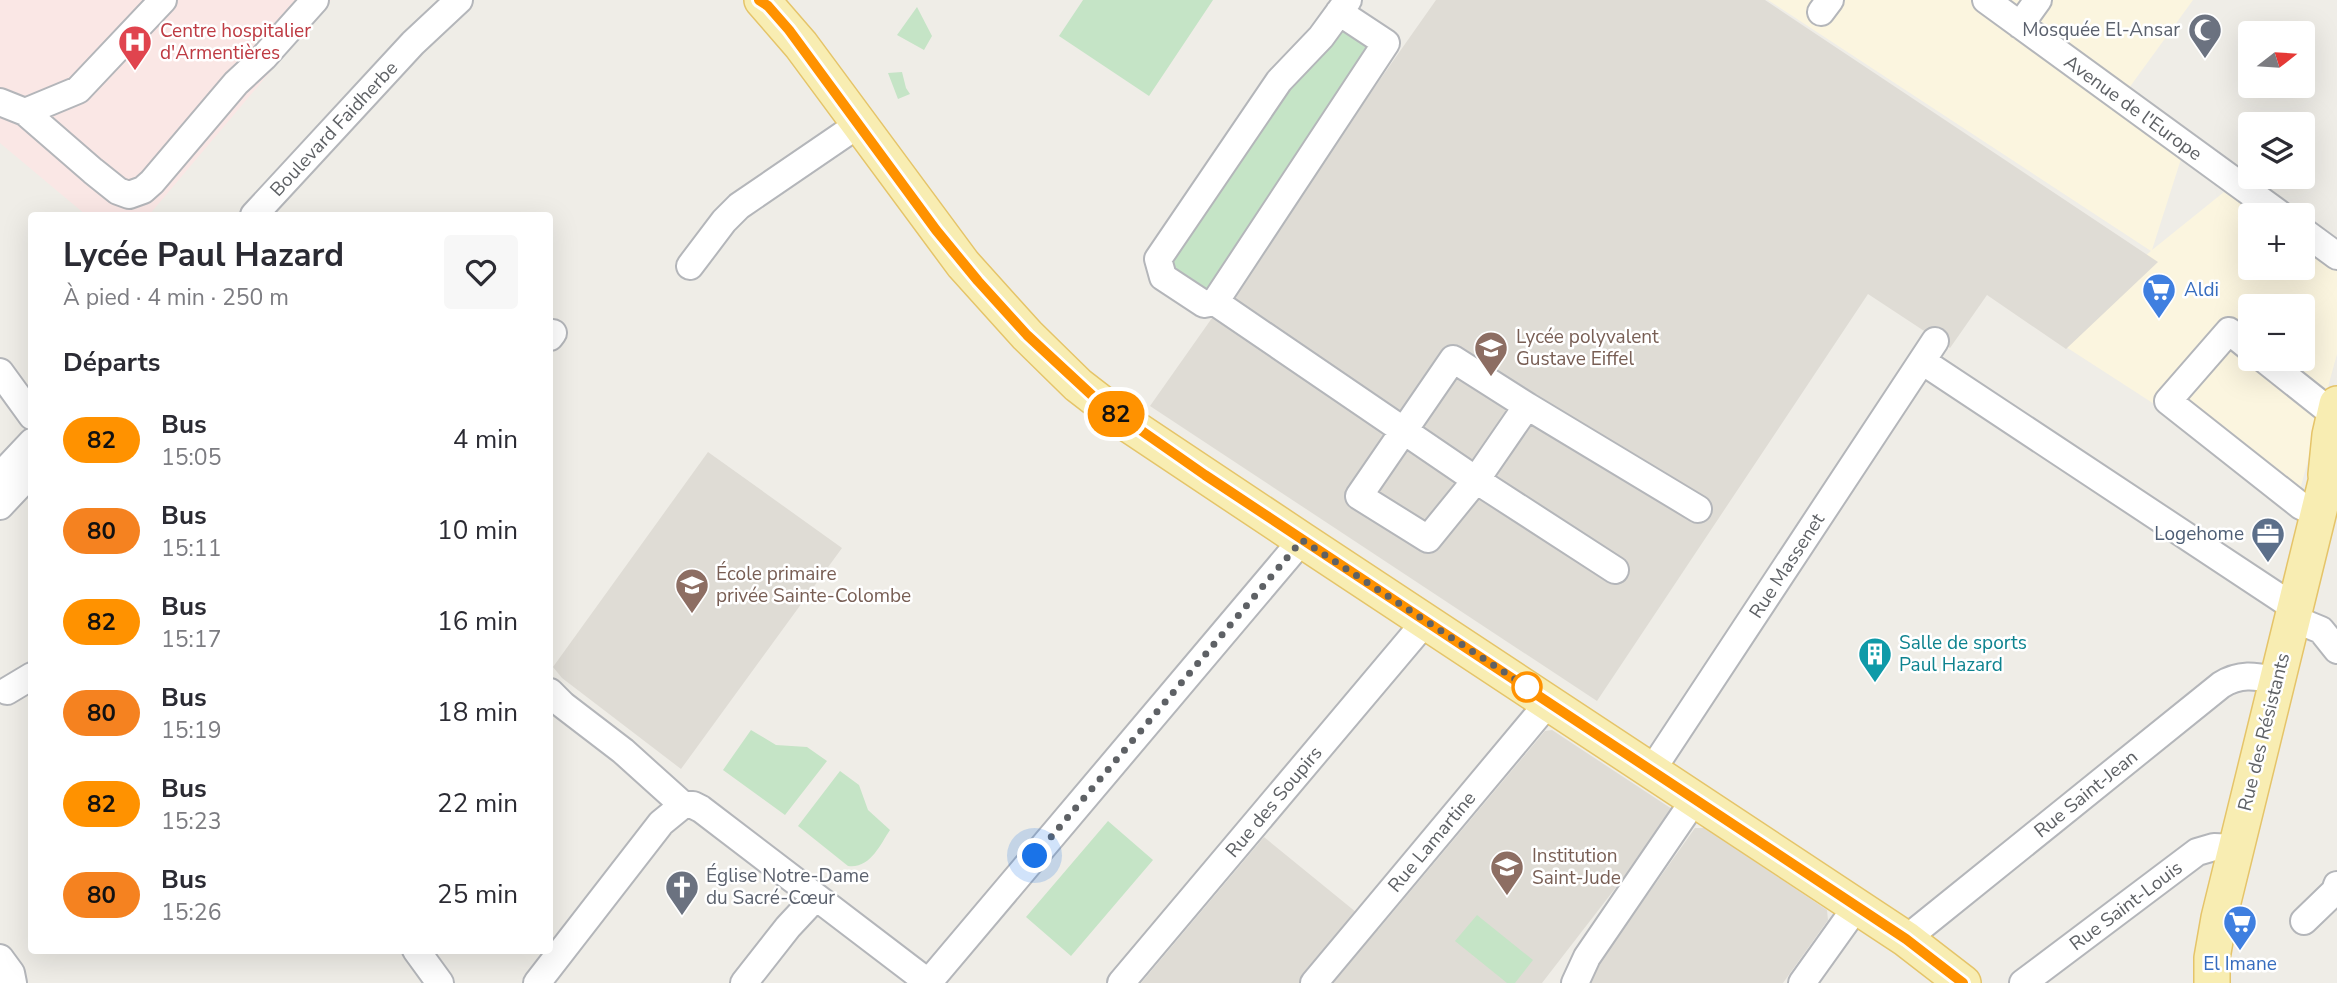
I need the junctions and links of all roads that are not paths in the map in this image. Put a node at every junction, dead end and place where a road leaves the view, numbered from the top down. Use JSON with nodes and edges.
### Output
{"nodes":[{"id":1,"x":163,"y":0,"type":"edge"},
{"id":2,"x":314,"y":0,"type":"edge"},
{"id":3,"x":446,"y":0,"type":"edge"},
{"id":4,"x":459,"y":0,"type":"edge"},
{"id":5,"x":1986,"y":0,"type":"edge"},
{"id":6,"x":2038,"y":0,"type":"edge"},
{"id":7,"x":763,"y":2,"type":"edge"},
{"id":8,"x":1343,"y":6,"type":"edge"},
{"id":9,"x":2020,"y":25,"type":"junction"},
{"id":10,"x":413,"y":43,"type":"junction"},
{"id":11,"x":0,"y":102,"type":"edge"},
{"id":12,"x":25,"y":111,"type":"junction"},
{"id":13,"x":859,"y":124,"type":"junction"},
{"id":14,"x":2265,"y":203,"type":"edge"},
{"id":15,"x":257,"y":212,"type":"edge"},
{"id":16,"x":2315,"y":240,"type":"edge"},
{"id":17,"x":2337,"y":256,"type":"edge"},
{"id":18,"x":690,"y":266,"type":"dead end"},
{"id":19,"x":1215,"y":302,"type":"junction"},
{"id":20,"x":2238,"y":338,"type":"edge"},
{"id":21,"x":2280,"y":371,"type":"edge"},
{"id":22,"x":0,"y":372,"type":"edge"},
{"id":23,"x":1527,"y":406,"type":"junction"},
{"id":24,"x":28,"y":410,"type":"edge"},
{"id":25,"x":2336,"y":412,"type":"edge"},
{"id":26,"x":1404,"y":431,"type":"junction"},
{"id":27,"x":28,"y":446,"type":"edge"},
{"id":28,"x":0,"y":476,"type":"edge"},
{"id":29,"x":28,"y":476,"type":"edge"},
{"id":30,"x":1476,"y":480,"type":"junction"},
{"id":31,"x":2327,"y":483,"type":"edge"},
{"id":32,"x":0,"y":506,"type":"edge"},
{"id":33,"x":1698,"y":509,"type":"dead end"},
{"id":34,"x":1302,"y":540,"type":"junction"},
{"id":35,"x":1615,"y":570,"type":"dead end"},
{"id":36,"x":2293,"y":613,"type":"junction"},
{"id":37,"x":1426,"y":621,"type":"junction"},
{"id":38,"x":2337,"y":650,"type":"edge"},
{"id":39,"x":28,"y":678,"type":"edge"},
{"id":40,"x":2277,"y":680,"type":"junction"},
{"id":41,"x":7,"y":691,"type":"dead end"},
{"id":42,"x":553,"y":695,"type":"edge"},
{"id":43,"x":1549,"y":702,"type":"junction"},
{"id":44,"x":1652,"y":770,"type":"junction"},
{"id":45,"x":1695,"y":799,"type":"junction"},
{"id":46,"x":683,"y":806,"type":"junction"},
{"id":47,"x":2236,"y":848,"type":"junction"},
{"id":48,"x":2337,"y":885,"type":"edge"},
{"id":49,"x":816,"y":897,"type":"junction"},
{"id":50,"x":1857,"y":906,"type":"junction"},
{"id":51,"x":2304,"y":921,"type":"dead end"},
{"id":52,"x":1906,"y":939,"type":"junction"},
{"id":53,"x":419,"y":954,"type":"edge"},
{"id":54,"x":0,"y":958,"type":"edge"},
{"id":55,"x":13,"y":983,"type":"edge"},
{"id":56,"x":440,"y":983,"type":"edge"},
{"id":57,"x":537,"y":983,"type":"edge"},
{"id":58,"x":744,"y":983,"type":"edge"},
{"id":59,"x":929,"y":983,"type":"edge"},
{"id":60,"x":1121,"y":983,"type":"edge"},
{"id":61,"x":1314,"y":983,"type":"edge"},
{"id":62,"x":1575,"y":983,"type":"edge"},
{"id":63,"x":1802,"y":983,"type":"edge"},
{"id":64,"x":1963,"y":983,"type":"edge"},
{"id":65,"x":2023,"y":983,"type":"edge"},
{"id":66,"x":2212,"y":983,"type":"edge"}],
"edges":[{"from":1,"to":12,"type":"street"},
{"from":2,"to":12,"type":"street"},
{"from":3,"to":10,"type":"street","name":"Boulevard Faidherbe"},
{"from":4,"to":10,"type":"street","name":"Boulevard Faidherbe"},
{"from":5,"to":9,"type":"street","name":"Avenue de l'Europe"},
{"from":6,"to":9,"type":"street"},
{"from":7,"to":13,"type":"main road"},
{"from":8,"to":19,"type":"street"},
{"from":8,"to":19,"type":"street"},
{"from":9,"to":14,"type":"street","name":"Avenue de l'Europe"},
{"from":10,"to":15,"type":"street","name":"Boulevard Faidherbe"},
{"from":11,"to":12,"type":"street"},
{"from":13,"to":18,"type":"street"},
{"from":13,"to":34,"type":"main road"},
{"from":16,"to":17,"type":"street"},
{"from":19,"to":26,"type":"street"},
{"from":20,"to":31,"type":"street"},
{"from":21,"to":25,"type":"street"},
{"from":22,"to":24,"type":"street"},
{"from":23,"to":26,"type":"street"},
{"from":23,"to":30,"type":"street"},
{"from":23,"to":33,"type":"street"},
{"from":25,"to":31,"type":"main road","name":"Rue des Résistants"},
{"from":26,"to":30,"type":"street"},
{"from":26,"to":30,"type":"street"},
{"from":27,"to":28,"type":"street"},
{"from":29,"to":32,"type":"street"},
{"from":30,"to":35,"type":"street"},
{"from":31,"to":36,"type":"main road","name":"Rue des Résistants"},
{"from":34,"to":37,"type":"main road"},
{"from":34,"to":59,"type":"street"},
{"from":36,"to":38,"type":"street","name":"Rue Massenet"},
{"from":36,"to":40,"type":"main road","name":"Rue des Résistants"},
{"from":36,"to":44,"type":"street","name":"Rue Massenet"},
{"from":37,"to":43,"type":"main road"},
{"from":37,"to":60,"type":"street","name":"Rue des Soupirs"},
{"from":39,"to":41,"type":"street"},
{"from":40,"to":47,"type":"main road","name":"Rue des Résistants"},
{"from":40,"to":52,"type":"street","name":"Rue Saint-Jean"},
{"from":42,"to":46,"type":"street"},
{"from":43,"to":44,"type":"main road"},
{"from":43,"to":61,"type":"street","name":"Rue Lamartine"},
{"from":44,"to":45,"type":"main road"},
{"from":45,"to":50,"type":"main road"},
{"from":45,"to":62,"type":"street"},
{"from":46,"to":49,"type":"street"},
{"from":46,"to":57,"type":"street"},
{"from":47,"to":65,"type":"street","name":"Rue Saint-Louis"},
{"from":47,"to":66,"type":"main road","name":"Rue des Résistants"},
{"from":48,"to":51,"type":"street"},
{"from":49,"to":58,"type":"street"},
{"from":49,"to":59,"type":"street"},
{"from":50,"to":52,"type":"main road"},
{"from":50,"to":63,"type":"street"},
{"from":52,"to":64,"type":"main road"},
{"from":53,"to":56,"type":"street"},
{"from":54,"to":55,"type":"street"}]}
